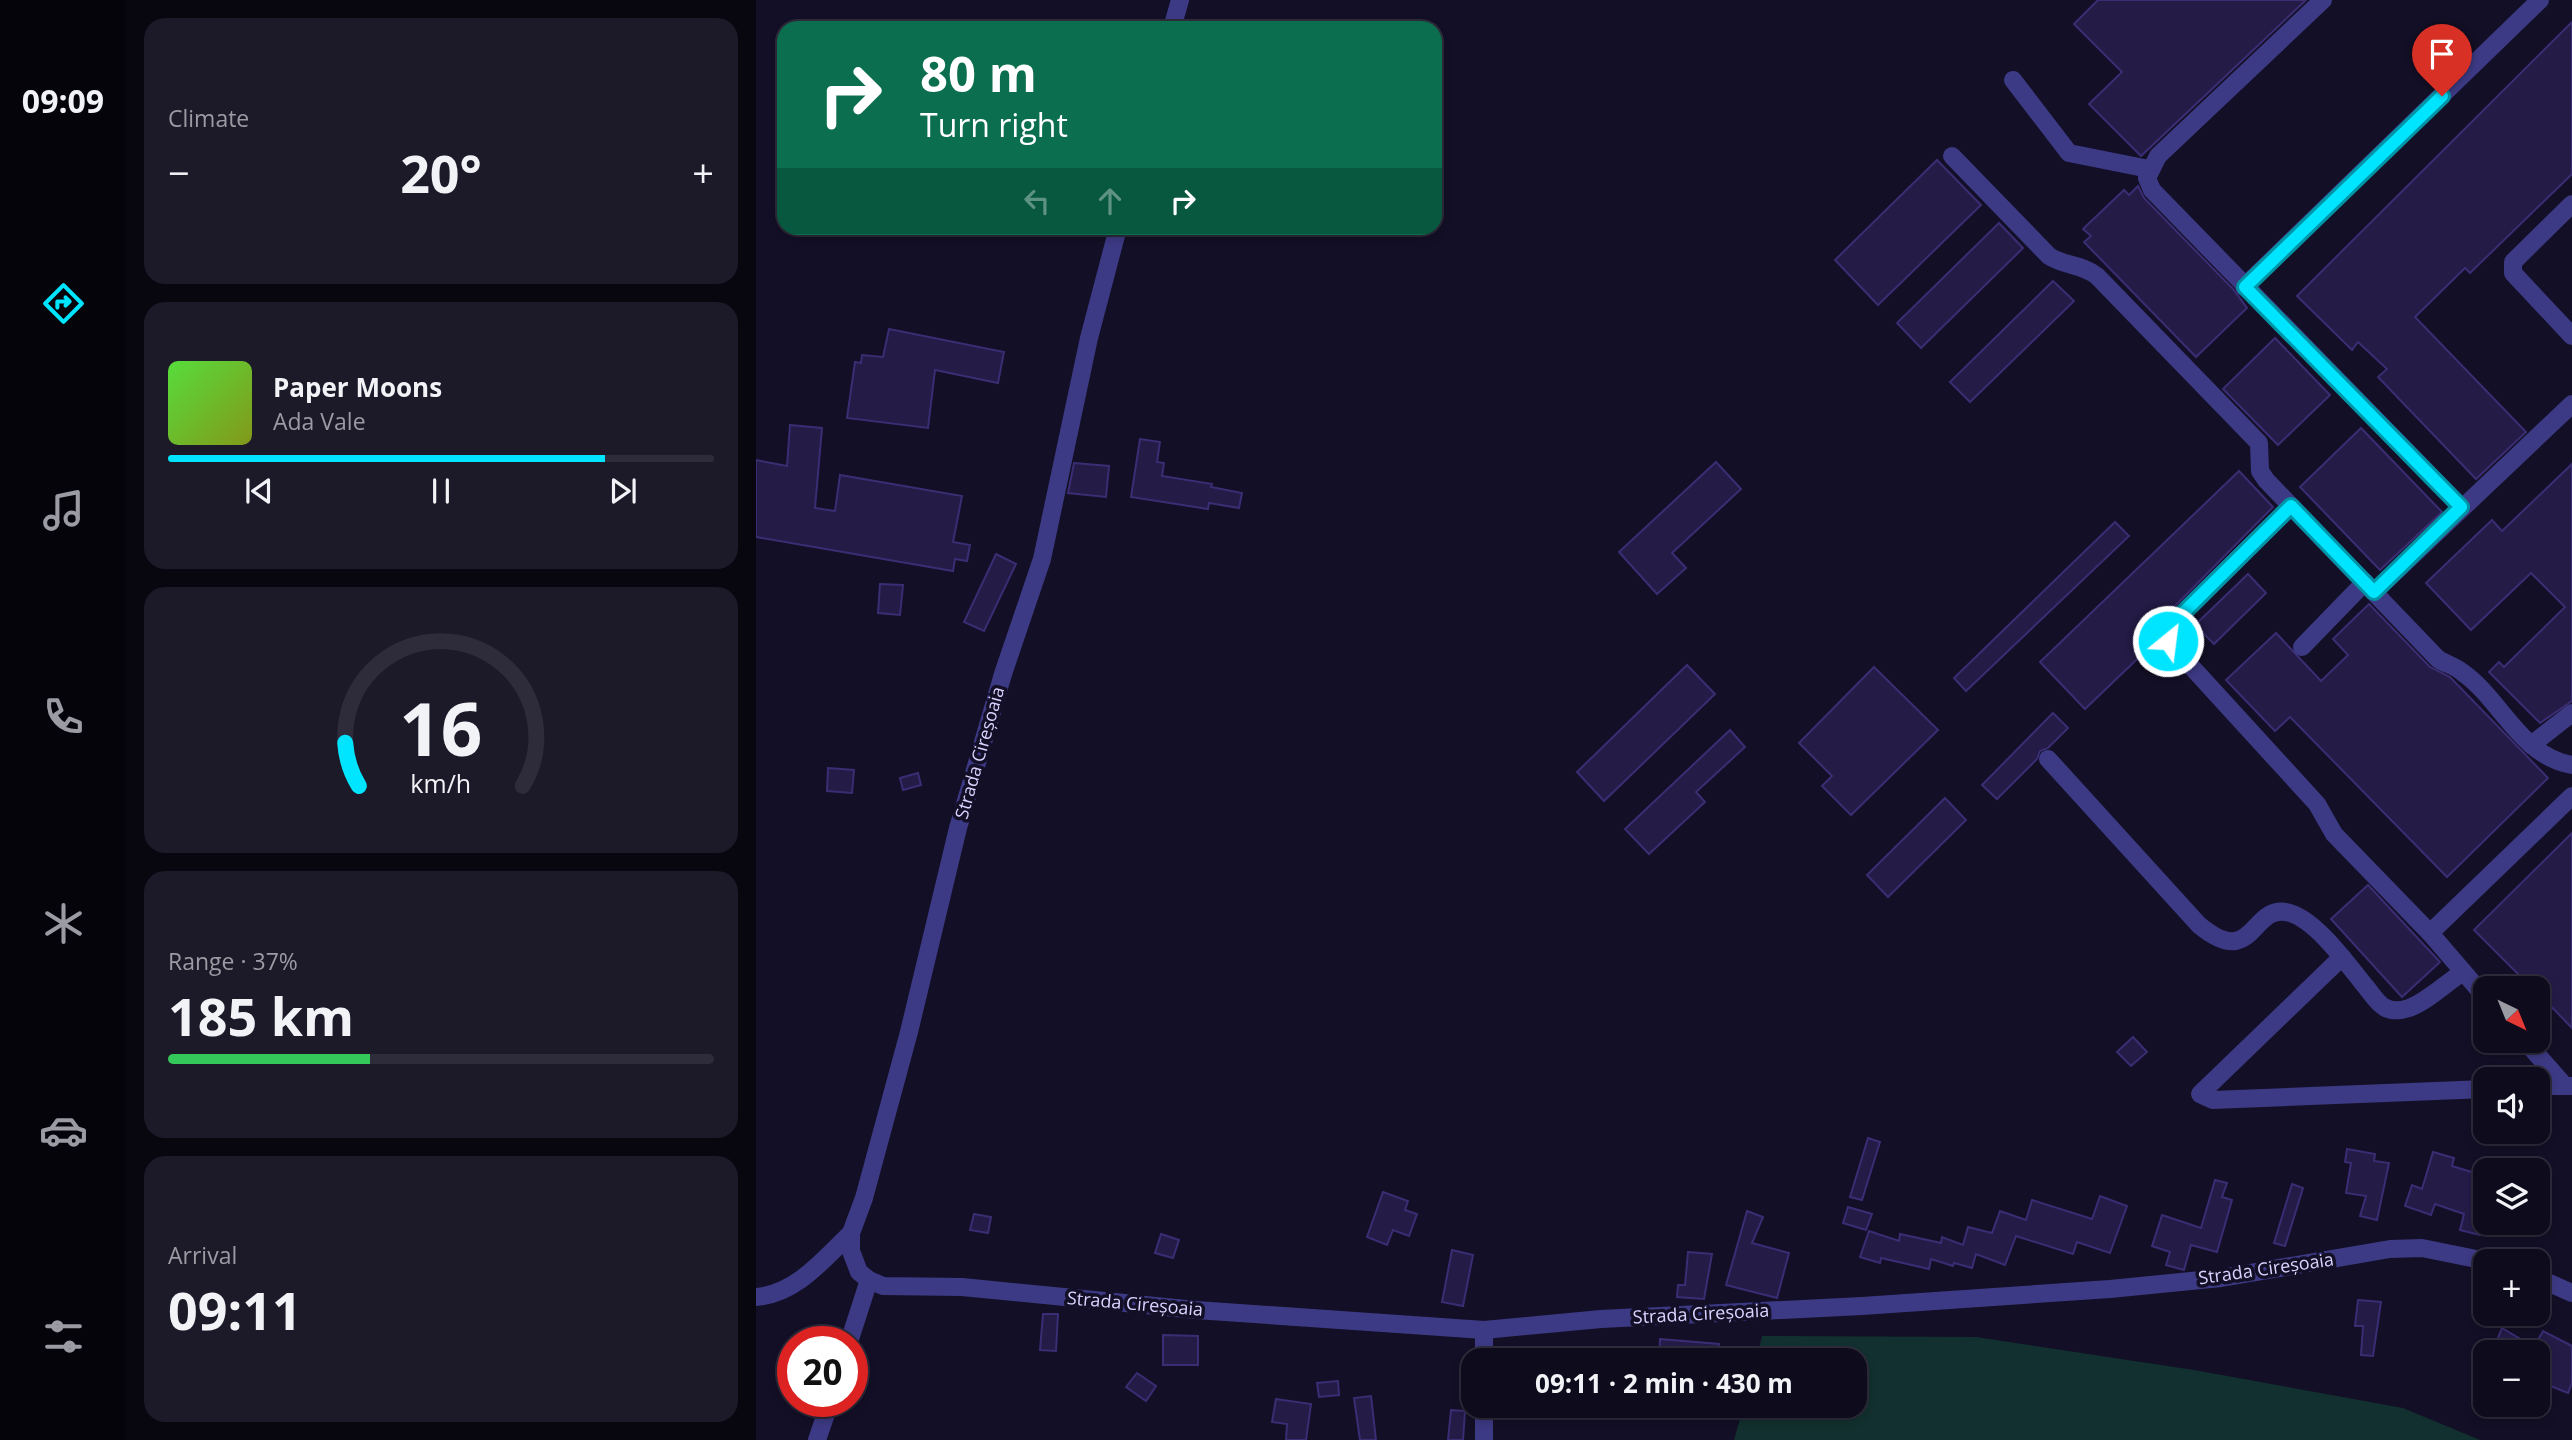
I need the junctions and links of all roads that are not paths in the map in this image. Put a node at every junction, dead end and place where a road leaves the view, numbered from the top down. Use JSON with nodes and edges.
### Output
{"nodes":[{"id":1,"x":1180,"y":0,"type":"edge"},
{"id":2,"x":2323,"y":0,"type":"edge"},
{"id":3,"x":2540,"y":0,"type":"edge"},
{"id":4,"x":1174,"y":21,"type":"edge"},
{"id":5,"x":2013,"y":80,"type":"dead end"},
{"id":6,"x":1952,"y":156,"type":"dead end"},
{"id":7,"x":2149,"y":170,"type":"junction"},
{"id":8,"x":2572,"y":204,"type":"edge"},
{"id":9,"x":1116,"y":235,"type":"edge"},
{"id":10,"x":2245,"y":287,"type":"junction"},
{"id":11,"x":2572,"y":336,"type":"edge"},
{"id":12,"x":2572,"y":404,"type":"edge"},
{"id":13,"x":2291,"y":506,"type":"junction"},
{"id":14,"x":2461,"y":507,"type":"junction"},
{"id":15,"x":2370,"y":587,"type":"junction"},
{"id":16,"x":2302,"y":647,"type":"dead end"},
{"id":17,"x":2572,"y":713,"type":"edge"},
{"id":18,"x":2531,"y":746,"type":"junction"},
{"id":19,"x":2048,"y":760,"type":"dead end"},
{"id":20,"x":2572,"y":765,"type":"edge"},
{"id":21,"x":2572,"y":796,"type":"edge"},
{"id":22,"x":2430,"y":933,"type":"junction"},
{"id":23,"x":2342,"y":957,"type":"junction"},
{"id":24,"x":2463,"y":972,"type":"junction"},
{"id":25,"x":2473,"y":983,"type":"edge"},
{"id":26,"x":2538,"y":1054,"type":"edge"},
{"id":27,"x":2568,"y":1085,"type":"edge"},
{"id":28,"x":2550,"y":1086,"type":"edge"},
{"id":29,"x":2473,"y":1088,"type":"edge"},
{"id":30,"x":851,"y":1233,"type":"junction"},
{"id":31,"x":2473,"y":1258,"type":"edge"},
{"id":32,"x":869,"y":1280,"type":"junction"},
{"id":33,"x":2550,"y":1283,"type":"edge"},
{"id":34,"x":2572,"y":1293,"type":"edge"},
{"id":35,"x":756,"y":1297,"type":"edge"},
{"id":36,"x":854,"y":1326,"type":"edge"},
{"id":37,"x":1484,"y":1331,"type":"junction"},
{"id":38,"x":1484,"y":1348,"type":"edge"},
{"id":39,"x":825,"y":1417,"type":"edge"},
{"id":40,"x":1484,"y":1418,"type":"edge"},
{"id":41,"x":817,"y":1440,"type":"edge"},
{"id":42,"x":1485,"y":1440,"type":"edge"}],
"edges":[{"from":1,"to":4,"type":"street"},
{"from":2,"to":7,"type":"street"},
{"from":3,"to":10,"type":"street"},
{"from":5,"to":7,"type":"street"},
{"from":6,"to":13,"type":"street"},
{"from":7,"to":10,"type":"street"},
{"from":8,"to":11,"type":"street"},
{"from":9,"to":30,"type":"street","name":"Strada Cireșoaia"},
{"from":10,"to":14,"type":"street"},
{"from":12,"to":14,"type":"street"},
{"from":13,"to":15,"type":"street"},
{"from":13,"to":22,"type":"street"},
{"from":14,"to":15,"type":"street"},
{"from":15,"to":16,"type":"street"},
{"from":15,"to":18,"type":"street"},
{"from":17,"to":18,"type":"street"},
{"from":18,"to":20,"type":"street"},
{"from":19,"to":23,"type":"street"},
{"from":21,"to":22,"type":"street"},
{"from":22,"to":24,"type":"street"},
{"from":23,"to":24,"type":"street"},
{"from":23,"to":29,"type":"street"},
{"from":24,"to":25,"type":"street"},
{"from":26,"to":27,"type":"street"},
{"from":27,"to":28,"type":"street"},
{"from":30,"to":32,"type":"street"},
{"from":30,"to":35,"type":"street"},
{"from":31,"to":37,"type":"street","name":"Strada Cireșoaia"},
{"from":32,"to":36,"type":"street"},
{"from":32,"to":37,"type":"street","name":"Strada Cireșoaia"},
{"from":33,"to":34,"type":"street"},
{"from":37,"to":38,"type":"street"},
{"from":39,"to":41,"type":"street"},
{"from":40,"to":42,"type":"street"}]}
